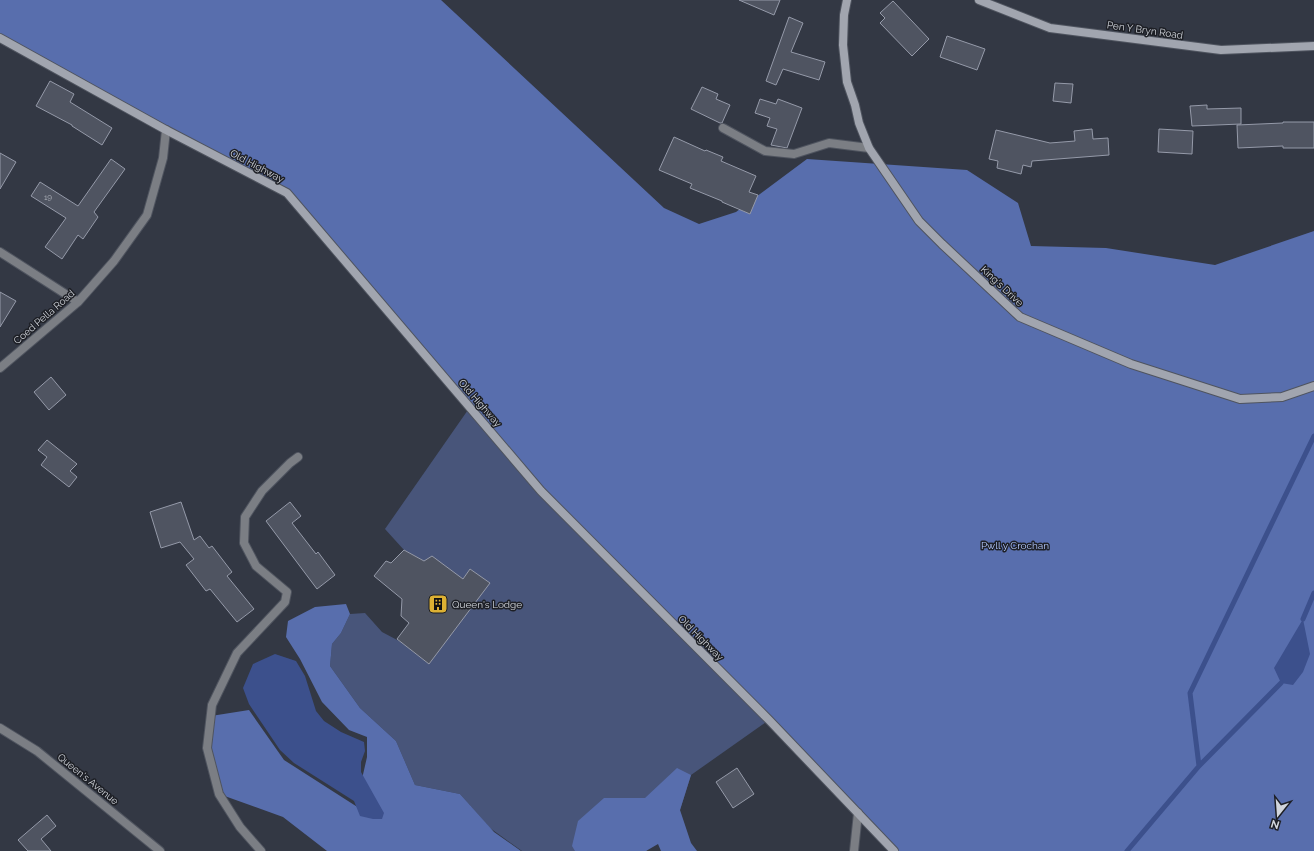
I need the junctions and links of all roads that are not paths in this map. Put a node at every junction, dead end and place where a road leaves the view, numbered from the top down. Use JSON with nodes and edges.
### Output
{"nodes":[{"id":1,"x":847,"y":0,"type":"edge"},
{"id":2,"x":979,"y":0,"type":"edge"},
{"id":3,"x":0,"y":38,"type":"edge"},
{"id":4,"x":1314,"y":46,"type":"edge"},
{"id":5,"x":723,"y":128,"type":"dead end"},
{"id":6,"x":166,"y":130,"type":"junction"},
{"id":7,"x":869,"y":148,"type":"junction"},
{"id":8,"x":0,"y":252,"type":"edge"},
{"id":9,"x":78,"y":302,"type":"junction"},
{"id":10,"x":0,"y":368,"type":"edge"},
{"id":11,"x":1314,"y":386,"type":"edge"},
{"id":12,"x":298,"y":457,"type":"dead end"},
{"id":13,"x":0,"y":728,"type":"edge"},
{"id":14,"x":858,"y":813,"type":"junction"},
{"id":15,"x":160,"y":851,"type":"edge"},
{"id":16,"x":261,"y":851,"type":"edge"},
{"id":17,"x":854,"y":851,"type":"edge"},
{"id":18,"x":894,"y":851,"type":"edge"}],
"edges":[{"from":1,"to":7,"type":"street","name":"King's Drive"},
{"from":2,"to":4,"type":"street","name":"Pen Y Bryn Road"},
{"from":3,"to":6,"type":"street","name":"Old Highway"},
{"from":5,"to":7,"type":"street"},
{"from":6,"to":9,"type":"street","name":"Coed Pella Road"},
{"from":6,"to":14,"type":"street","name":"Old Highway"},
{"from":7,"to":11,"type":"street","name":"King's Drive"},
{"from":8,"to":9,"type":"street"},
{"from":9,"to":10,"type":"street","name":"Coed Pella Road"},
{"from":12,"to":16,"type":"street"},
{"from":13,"to":15,"type":"street","name":"Queen's Avenue"},
{"from":14,"to":17,"type":"street"},
{"from":14,"to":18,"type":"street","name":"Old Highway"}]}
